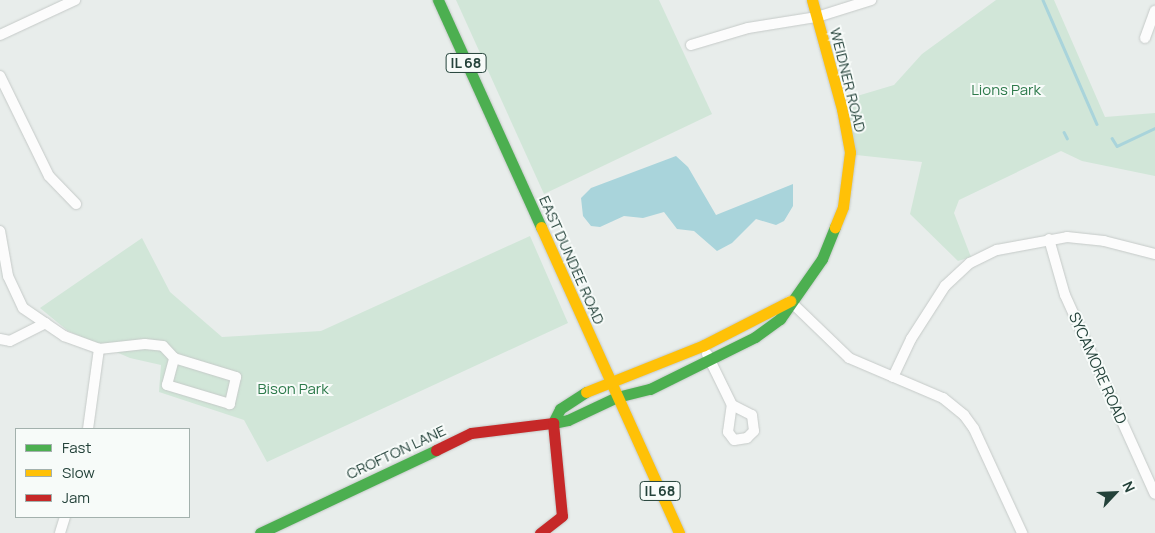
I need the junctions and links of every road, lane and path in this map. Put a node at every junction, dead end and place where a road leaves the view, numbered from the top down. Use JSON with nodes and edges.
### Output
{"nodes":[{"id":1,"x":75,"y":0,"type":"edge"},
{"id":2,"x":438,"y":0,"type":"edge"},
{"id":3,"x":812,"y":0,"type":"edge"},
{"id":4,"x":871,"y":0,"type":"edge"},
{"id":5,"x":1155,"y":11,"type":"edge"},
{"id":6,"x":817,"y":16,"type":"junction"},
{"id":7,"x":0,"y":35,"type":"edge"},
{"id":8,"x":1145,"y":38,"type":"dead end"},
{"id":9,"x":691,"y":45,"type":"dead end"},
{"id":10,"x":0,"y":76,"type":"edge"},
{"id":11,"x":76,"y":204,"type":"dead end"},
{"id":12,"x":0,"y":231,"type":"edge"},
{"id":13,"x":1049,"y":239,"type":"junction"},
{"id":14,"x":1155,"y":254,"type":"edge"},
{"id":15,"x":790,"y":301,"type":"junction"},
{"id":16,"x":46,"y":323,"type":"junction"},
{"id":17,"x":0,"y":339,"type":"edge"},
{"id":18,"x":704,"y":345,"type":"junction"},
{"id":19,"x":100,"y":350,"type":"junction"},
{"id":20,"x":174,"y":358,"type":"junction"},
{"id":21,"x":710,"y":361,"type":"junction"},
{"id":22,"x":893,"y":376,"type":"junction"},
{"id":23,"x":610,"y":382,"type":"junction"},
{"id":24,"x":618,"y":397,"type":"junction"},
{"id":25,"x":732,"y":405,"type":"dead end"},
{"id":26,"x":552,"y":423,"type":"junction"},
{"id":27,"x":88,"y":428,"type":"edge"},
{"id":28,"x":1155,"y":494,"type":"edge"},
{"id":29,"x":64,"y":518,"type":"edge"},
{"id":30,"x":60,"y":533,"type":"edge"},
{"id":31,"x":260,"y":533,"type":"edge"},
{"id":32,"x":540,"y":533,"type":"edge"},
{"id":33,"x":679,"y":533,"type":"edge"},
{"id":34,"x":1022,"y":533,"type":"edge"}],
"edges":[{"from":1,"to":7,"type":"street"},
{"from":2,"to":23,"type":"street","name":"EAST DUNDEE ROAD","number":"IL 68"},
{"from":3,"to":6,"type":"street","name":"WEIDNER ROAD"},
{"from":4,"to":6,"type":"street"},
{"from":5,"to":8,"type":"street"},
{"from":6,"to":9,"type":"street"},
{"from":6,"to":15,"type":"street","name":"WEIDNER ROAD"},
{"from":10,"to":11,"type":"street"},
{"from":12,"to":16,"type":"street"},
{"from":13,"to":14,"type":"street"},
{"from":13,"to":22,"type":"street"},
{"from":13,"to":28,"type":"street","name":"SYCAMORE ROAD"},
{"from":15,"to":18,"type":"street","name":"WEIDNER ROAD"},
{"from":15,"to":21,"type":"street","name":"WEIDNER ROAD"},
{"from":15,"to":22,"type":"street"},
{"from":16,"to":17,"type":"street"},
{"from":16,"to":19,"type":"street"},
{"from":18,"to":21,"type":"street"},
{"from":18,"to":23,"type":"street","name":"WEIDNER ROAD"},
{"from":19,"to":20,"type":"street"},
{"from":19,"to":27,"type":"street"},
{"from":20,"to":20,"type":"street"},
{"from":21,"to":24,"type":"street","name":"WEIDNER ROAD"},
{"from":21,"to":25,"type":"street"},
{"from":22,"to":34,"type":"street"},
{"from":23,"to":24,"type":"street","name":"EAST DUNDEE ROAD","number":"IL 68"},
{"from":23,"to":26,"type":"street"},
{"from":24,"to":26,"type":"street","name":"CROFTON LANE"},
{"from":24,"to":33,"type":"street","name":"EAST DUNDEE ROAD","number":"IL 68"},
{"from":26,"to":31,"type":"street","name":"CROFTON LANE"},
{"from":26,"to":32,"type":"street"},
{"from":29,"to":30,"type":"street"}]}
